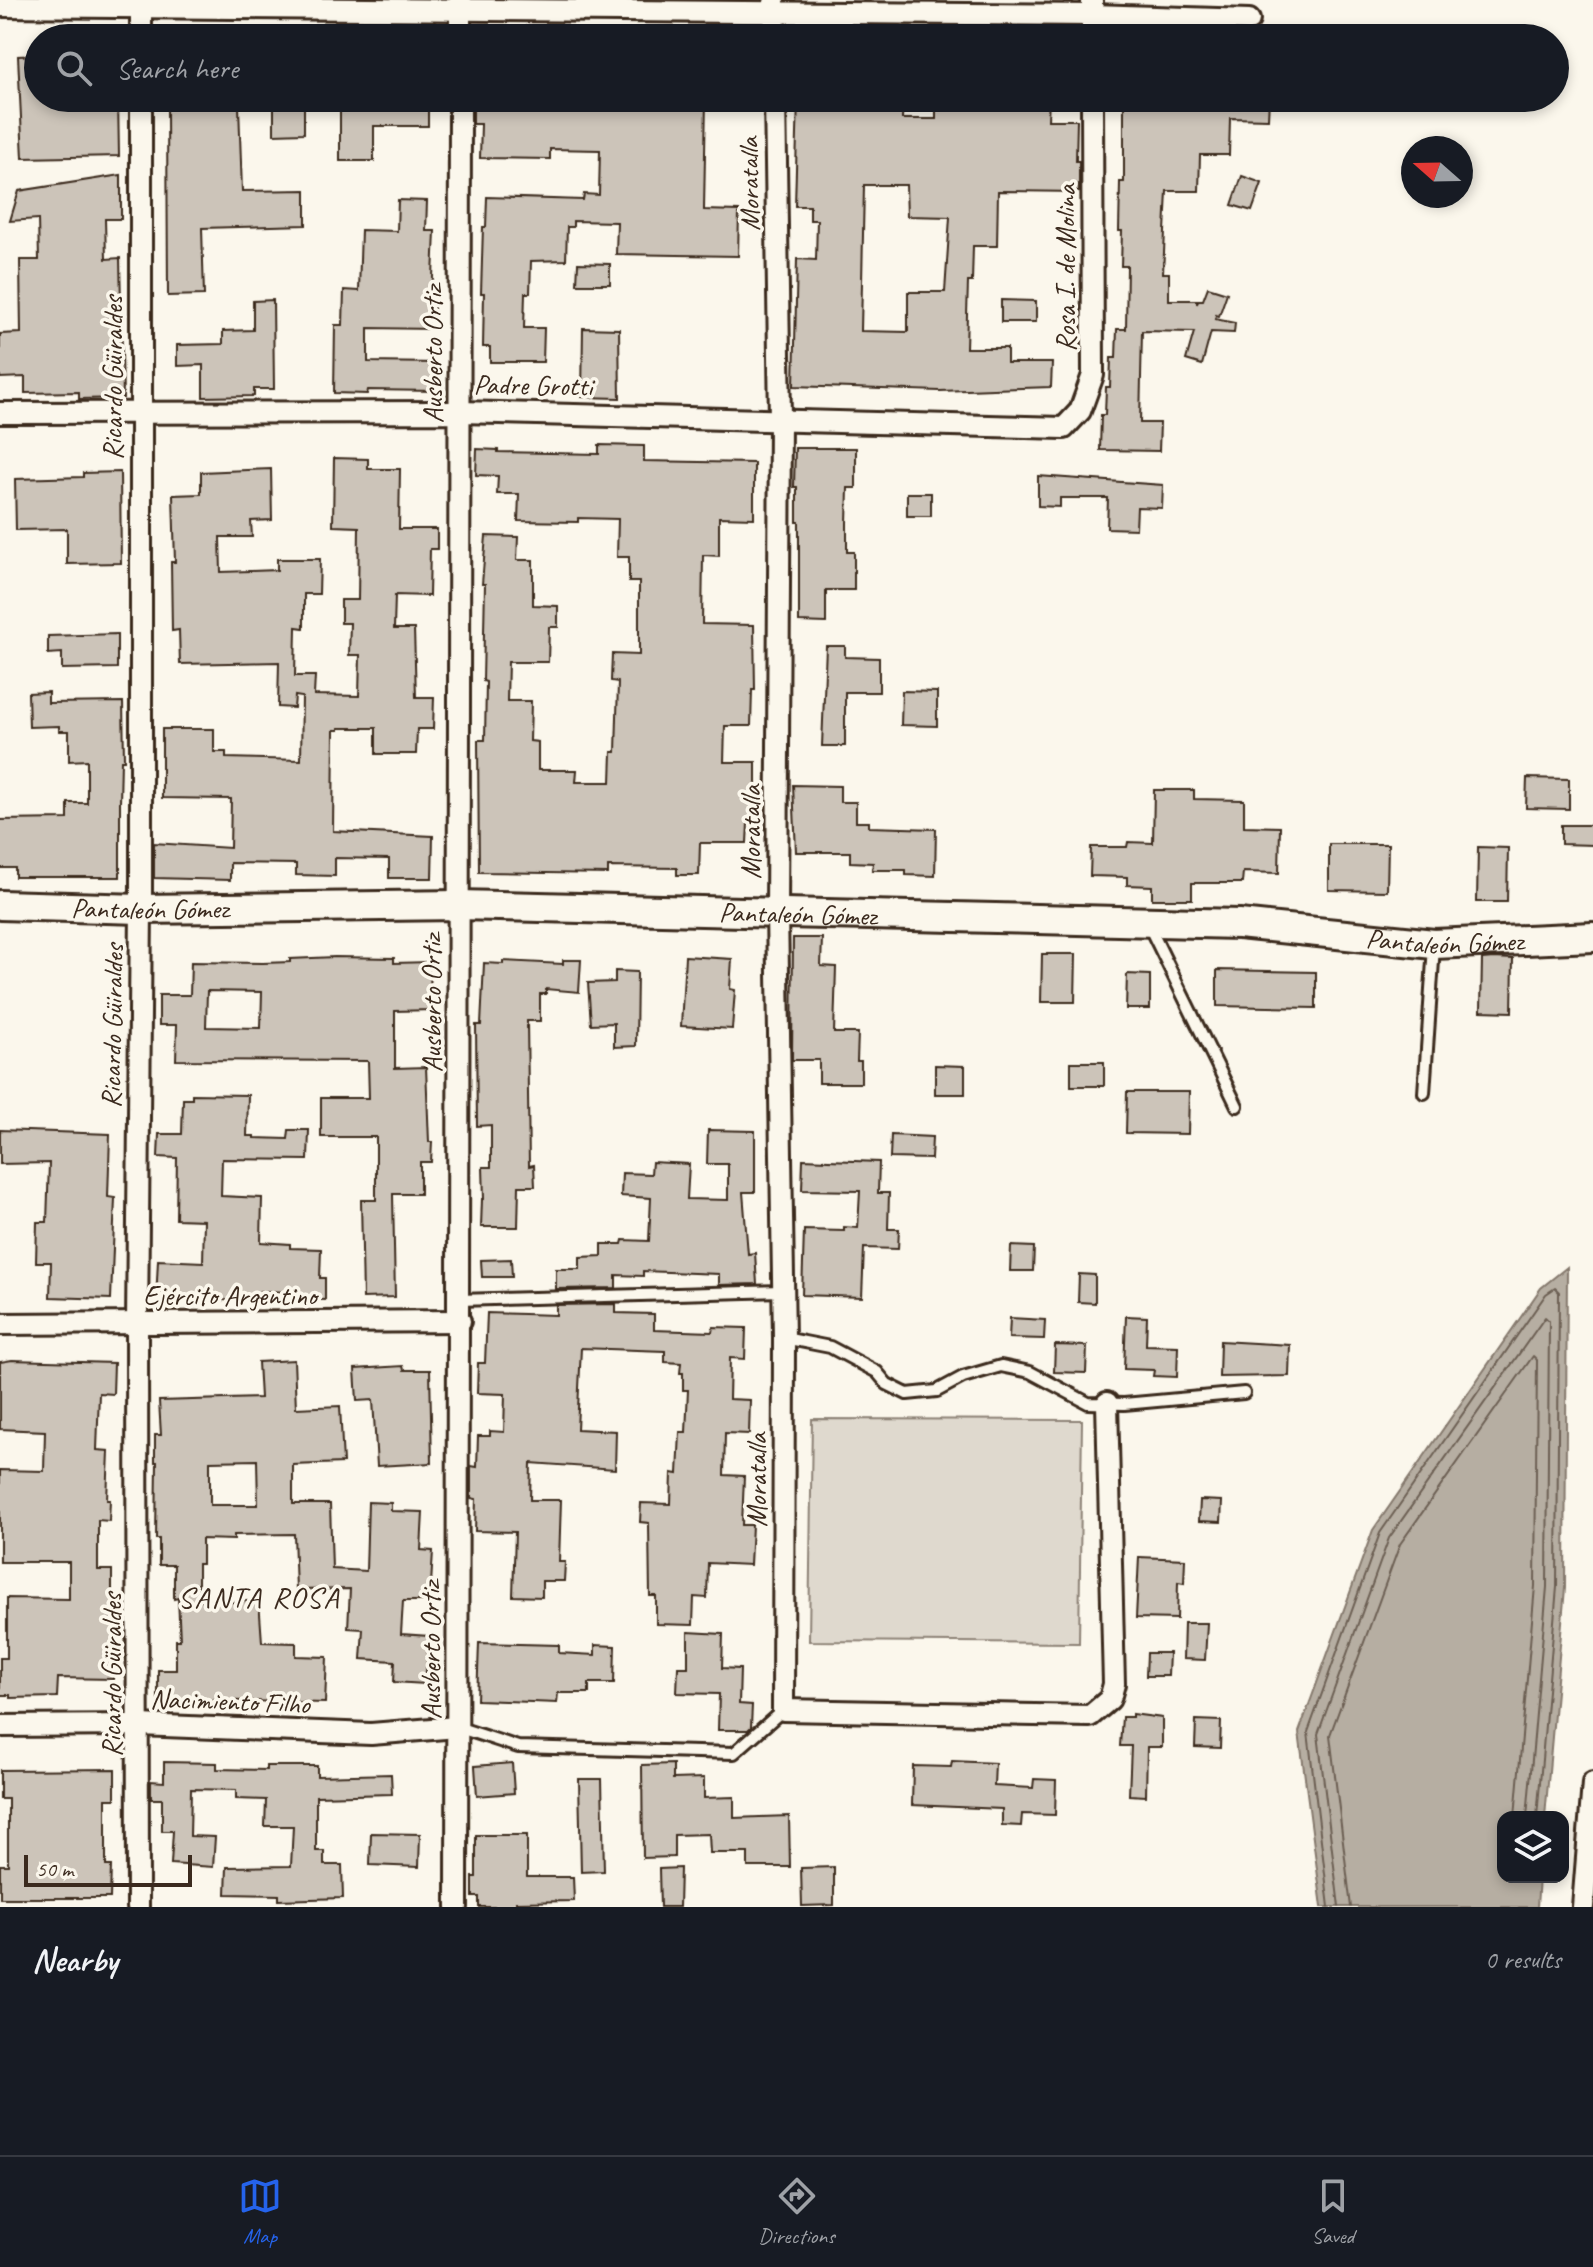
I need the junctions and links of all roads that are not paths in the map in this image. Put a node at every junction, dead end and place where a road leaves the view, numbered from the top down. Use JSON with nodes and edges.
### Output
{"nodes":[{"id":1,"x":141,"y":4,"type":"edge"},
{"id":2,"x":460,"y":5,"type":"edge"},
{"id":3,"x":0,"y":6,"type":"edge"},
{"id":4,"x":774,"y":6,"type":"edge"},
{"id":5,"x":1092,"y":7,"type":"edge"},
{"id":6,"x":1249,"y":20,"type":"dead end"},
{"id":7,"x":141,"y":112,"type":"edge"},
{"id":8,"x":460,"y":112,"type":"edge"},
{"id":9,"x":775,"y":112,"type":"edge"},
{"id":10,"x":1092,"y":112,"type":"edge"},
{"id":11,"x":460,"y":412,"type":"junction"},
{"id":12,"x":0,"y":413,"type":"edge"},
{"id":13,"x":140,"y":413,"type":"junction"},
{"id":14,"x":780,"y":419,"type":"junction"},
{"id":15,"x":1064,"y":428,"type":"joint"},
{"id":16,"x":0,"y":905,"type":"edge"},
{"id":17,"x":459,"y":905,"type":"junction"},
{"id":18,"x":141,"y":909,"type":"junction"},
{"id":19,"x":777,"y":912,"type":"junction"},
{"id":20,"x":1147,"y":922,"type":"junction"},
{"id":21,"x":1593,"y":937,"type":"edge"},
{"id":22,"x":1434,"y":944,"type":"junction"},
{"id":23,"x":1424,"y":1093,"type":"dead end"},
{"id":24,"x":1237,"y":1106,"type":"dead end"},
{"id":25,"x":783,"y":1291,"type":"junction"},
{"id":26,"x":459,"y":1300,"type":"junction"},
{"id":27,"x":460,"y":1321,"type":"junction"},
{"id":28,"x":0,"y":1324,"type":"edge"},
{"id":29,"x":137,"y":1324,"type":"junction"},
{"id":30,"x":784,"y":1338,"type":"junction"},
{"id":31,"x":1244,"y":1393,"type":"dead end"},
{"id":32,"x":1107,"y":1403,"type":"junction"},
{"id":33,"x":783,"y":1710,"type":"junction"},
{"id":34,"x":139,"y":1725,"type":"junction"},
{"id":35,"x":0,"y":1726,"type":"edge"},
{"id":36,"x":457,"y":1727,"type":"junction"},
{"id":37,"x":1593,"y":1783,"type":"edge"},
{"id":38,"x":138,"y":1907,"type":"edge"},
{"id":39,"x":457,"y":1907,"type":"edge"},
{"id":40,"x":1583,"y":1907,"type":"edge"}],
"edges":[{"from":1,"to":2,"type":"street"},
{"from":1,"to":3,"type":"street"},
{"from":2,"to":4,"type":"street"},
{"from":4,"to":5,"type":"street"},
{"from":5,"to":6,"type":"street"},
{"from":7,"to":13,"type":"street","name":"Ricardo Güiraldes"},
{"from":8,"to":11,"type":"street","name":"Ausberto Ortiz"},
{"from":9,"to":14,"type":"street","name":"Moratalla"},
{"from":10,"to":15,"type":"street","name":"Rosa I. de Molina"},
{"from":11,"to":13,"type":"street","name":"Padre Grotti"},
{"from":11,"to":14,"type":"street","name":"Padre Grotti"},
{"from":11,"to":17,"type":"street","name":"Ausberto Ortiz"},
{"from":12,"to":13,"type":"street","name":"Padre Grotti"},
{"from":13,"to":18,"type":"street","name":"Ricardo Güiraldes"},
{"from":14,"to":15,"type":"street","name":"Padre Grotti"},
{"from":14,"to":19,"type":"street","name":"Moratalla"},
{"from":16,"to":18,"type":"main road","name":"Pantaleón Gómez"},
{"from":17,"to":18,"type":"main road","name":"Pantaleón Gómez"},
{"from":17,"to":19,"type":"main road","name":"Pantaleón Gómez"},
{"from":17,"to":26,"type":"street","name":"Ausberto Ortiz"},
{"from":18,"to":29,"type":"street","name":"Ricardo Güiraldes"},
{"from":19,"to":20,"type":"main road","name":"Pantaleón Gómez"},
{"from":19,"to":25,"type":"street","name":"Moratalla"},
{"from":20,"to":22,"type":"main road","name":"Pantaleón Gómez"},
{"from":20,"to":24,"type":"lane"},
{"from":21,"to":22,"type":"main road","name":"Pantaleón Gómez"},
{"from":22,"to":23,"type":"lane"},
{"from":25,"to":26,"type":"lane"},
{"from":25,"to":30,"type":"street","name":"Moratalla"},
{"from":26,"to":27,"type":"street","name":"Ausberto Ortiz"},
{"from":27,"to":29,"type":"street","name":"Ejército Argentino"},
{"from":27,"to":36,"type":"street","name":"Ausberto Ortiz"},
{"from":28,"to":29,"type":"street","name":"Ejército Argentino"},
{"from":29,"to":34,"type":"street","name":"Ricardo Güiraldes"},
{"from":30,"to":32,"type":"lane"},
{"from":30,"to":33,"type":"street","name":"Moratalla"},
{"from":31,"to":32,"type":"lane"},
{"from":32,"to":33,"type":"street"},
{"from":33,"to":36,"type":"lane"},
{"from":34,"to":35,"type":"street","name":"Nacimiento Filho"},
{"from":34,"to":36,"type":"street","name":"Nacimiento Filho"},
{"from":34,"to":38,"type":"street","name":"Ricardo Güiraldes"},
{"from":36,"to":39,"type":"street","name":"Ausberto Ortiz"},
{"from":37,"to":40,"type":"street"}]}
